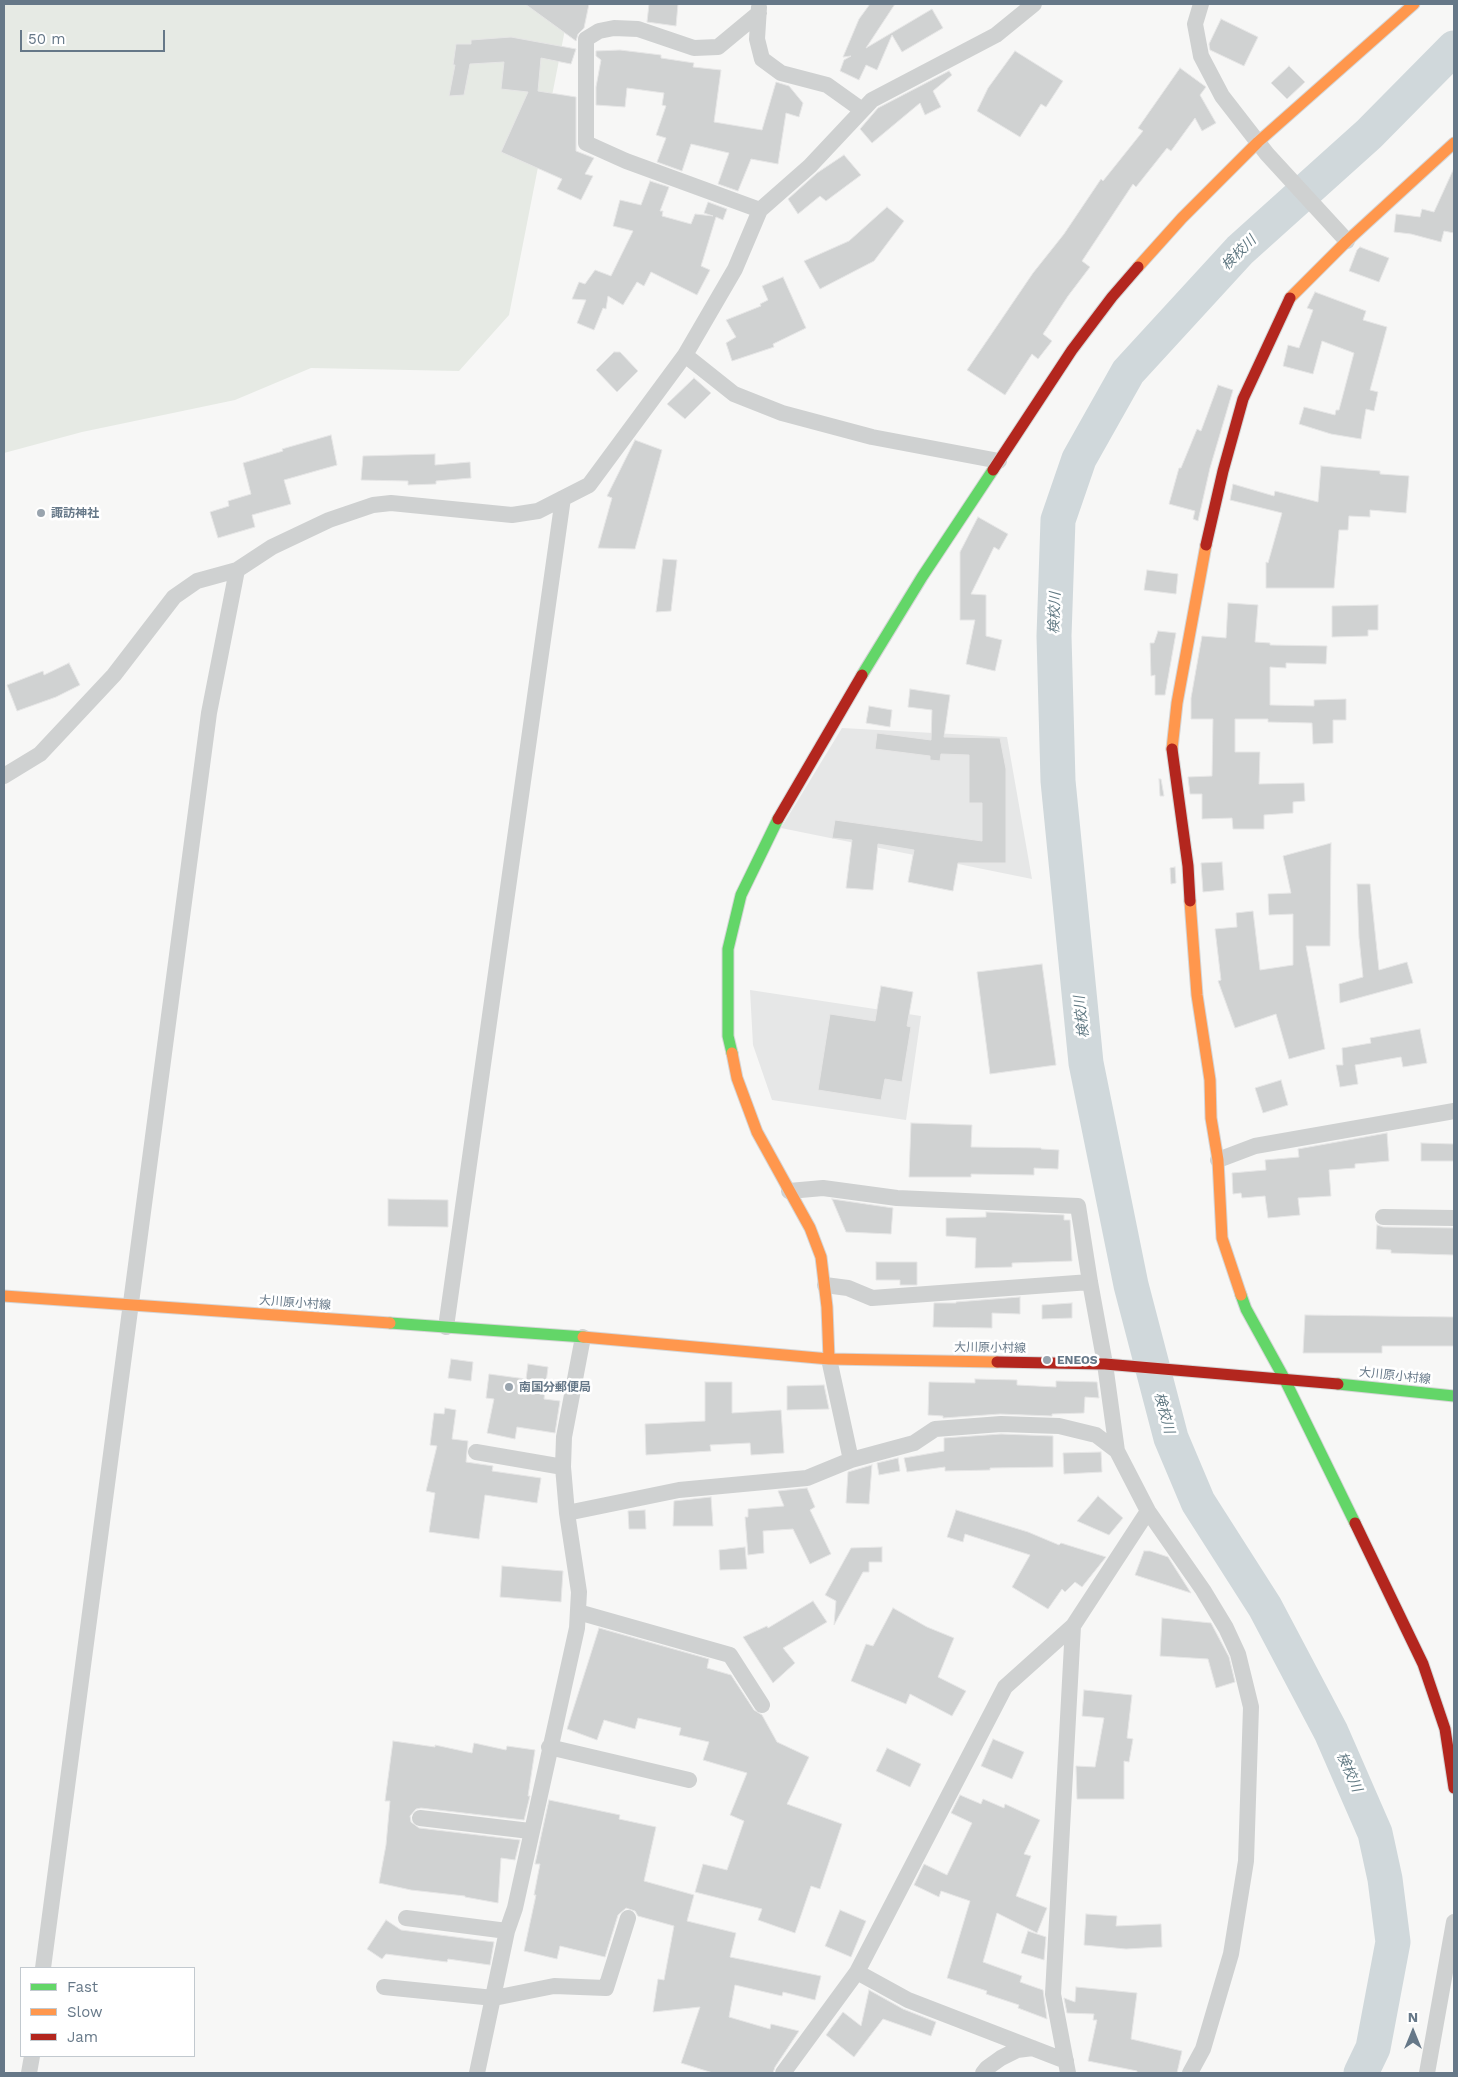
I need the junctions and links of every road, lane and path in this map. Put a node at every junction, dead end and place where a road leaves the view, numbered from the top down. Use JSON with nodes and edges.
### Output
{"nodes":[{"id":1,"x":1034,"y":4,"type":"edge"},
{"id":2,"x":1202,"y":4,"type":"edge"},
{"id":3,"x":1414,"y":4,"type":"edge"},
{"id":4,"x":759,"y":8,"type":"edge"},
{"id":5,"x":862,"y":110,"type":"junction"},
{"id":6,"x":1454,"y":143,"type":"edge"},
{"id":7,"x":1262,"y":148,"type":"junction"},
{"id":8,"x":760,"y":210,"type":"junction"},
{"id":9,"x":1342,"y":235,"type":"junction"},
{"id":10,"x":685,"y":355,"type":"junction"},
{"id":11,"x":998,"y":461,"type":"junction"},
{"id":12,"x":563,"y":498,"type":"junction"},
{"id":13,"x":237,"y":570,"type":"junction"},
{"id":14,"x":4,"y":776,"type":"edge"},
{"id":15,"x":1454,"y":1111,"type":"edge"},
{"id":16,"x":1218,"y":1160,"type":"junction"},
{"id":17,"x":789,"y":1191,"type":"junction"},
{"id":18,"x":1382,"y":1217,"type":"dead end"},
{"id":19,"x":1454,"y":1218,"type":"edge"},
{"id":20,"x":1090,"y":1282,"type":"junction"},
{"id":21,"x":825,"y":1285,"type":"junction"},
{"id":22,"x":4,"y":1296,"type":"edge"},
{"id":23,"x":131,"y":1305,"type":"junction"},
{"id":24,"x":446,"y":1327,"type":"junction"},
{"id":25,"x":583,"y":1337,"type":"junction"},
{"id":26,"x":829,"y":1359,"type":"junction"},
{"id":27,"x":1105,"y":1364,"type":"junction"},
{"id":28,"x":1284,"y":1378,"type":"junction"},
{"id":29,"x":1454,"y":1396,"type":"edge"},
{"id":30,"x":1117,"y":1451,"type":"junction"},
{"id":31,"x":476,"y":1452,"type":"dead end"},
{"id":32,"x":851,"y":1460,"type":"junction"},
{"id":33,"x":563,"y":1466,"type":"junction"},
{"id":34,"x":1148,"y":1511,"type":"junction"},
{"id":35,"x":567,"y":1513,"type":"junction"},
{"id":36,"x":578,"y":1612,"type":"junction"},
{"id":37,"x":1073,"y":1626,"type":"junction"},
{"id":38,"x":762,"y":1705,"type":"dead end"},
{"id":39,"x":549,"y":1747,"type":"junction"},
{"id":40,"x":689,"y":1780,"type":"dead end"},
{"id":41,"x":1454,"y":1788,"type":"edge"},
{"id":42,"x":420,"y":1818,"type":"dead end"},
{"id":43,"x":530,"y":1831,"type":"junction"},
{"id":44,"x":406,"y":1918,"type":"dead end"},
{"id":45,"x":628,"y":1918,"type":"dead end"},
{"id":46,"x":1454,"y":1922,"type":"edge"},
{"id":47,"x":507,"y":1931,"type":"junction"},
{"id":48,"x":43,"y":1967,"type":"edge"},
{"id":49,"x":857,"y":1972,"type":"junction"},
{"id":50,"x":384,"y":1986,"type":"dead end"},
{"id":51,"x":494,"y":1998,"type":"junction"},
{"id":52,"x":1033,"y":2048,"type":"junction"},
{"id":53,"x":32,"y":2057,"type":"edge"},
{"id":54,"x":1067,"y":2067,"type":"edge"},
{"id":55,"x":29,"y":2073,"type":"edge"},
{"id":56,"x":478,"y":2073,"type":"edge"},
{"id":57,"x":783,"y":2073,"type":"edge"},
{"id":58,"x":983,"y":2073,"type":"edge"},
{"id":59,"x":1190,"y":2073,"type":"edge"},
{"id":60,"x":1426,"y":2073,"type":"edge"}],
"edges":[{"from":1,"to":5,"type":"street"},
{"from":2,"to":7,"type":"street"},
{"from":3,"to":7,"type":"street"},
{"from":4,"to":5,"type":"street"},
{"from":4,"to":8,"type":"street"},
{"from":5,"to":8,"type":"street"},
{"from":6,"to":9,"type":"street"},
{"from":7,"to":9,"type":"street"},
{"from":7,"to":11,"type":"street"},
{"from":8,"to":10,"type":"street"},
{"from":9,"to":16,"type":"street"},
{"from":10,"to":11,"type":"street"},
{"from":10,"to":12,"type":"street"},
{"from":11,"to":17,"type":"street"},
{"from":12,"to":13,"type":"street"},
{"from":12,"to":24,"type":"street"},
{"from":13,"to":14,"type":"street"},
{"from":13,"to":23,"type":"street"},
{"from":15,"to":16,"type":"street"},
{"from":16,"to":28,"type":"street"},
{"from":17,"to":20,"type":"street"},
{"from":17,"to":21,"type":"street"},
{"from":18,"to":19,"type":"street"},
{"from":20,"to":21,"type":"street"},
{"from":20,"to":27,"type":"street"},
{"from":21,"to":26,"type":"street"},
{"from":22,"to":23,"type":"street","name":"大川原小村線"},
{"from":23,"to":24,"type":"street","name":"大川原小村線"},
{"from":23,"to":48,"type":"street"},
{"from":24,"to":25,"type":"street","name":"大川原小村線"},
{"from":25,"to":26,"type":"street","name":"大川原小村線"},
{"from":25,"to":33,"type":"street"},
{"from":26,"to":27,"type":"street","name":"大川原小村線"},
{"from":26,"to":32,"type":"street"},
{"from":27,"to":28,"type":"street","name":"大川原小村線"},
{"from":27,"to":30,"type":"street"},
{"from":28,"to":29,"type":"street","name":"大川原小村線"},
{"from":28,"to":41,"type":"street"},
{"from":30,"to":32,"type":"street"},
{"from":30,"to":34,"type":"street"},
{"from":31,"to":33,"type":"street"},
{"from":32,"to":35,"type":"street"},
{"from":33,"to":35,"type":"street"},
{"from":34,"to":37,"type":"street"},
{"from":34,"to":59,"type":"street"},
{"from":35,"to":36,"type":"street"},
{"from":36,"to":38,"type":"street"},
{"from":36,"to":39,"type":"street"},
{"from":37,"to":49,"type":"street"},
{"from":37,"to":54,"type":"street"},
{"from":39,"to":40,"type":"street"},
{"from":39,"to":43,"type":"street"},
{"from":42,"to":43,"type":"street"},
{"from":43,"to":47,"type":"street"},
{"from":44,"to":47,"type":"street"},
{"from":45,"to":51,"type":"street"},
{"from":46,"to":60,"type":"street"},
{"from":47,"to":51,"type":"street"},
{"from":49,"to":52,"type":"street"},
{"from":49,"to":57,"type":"street"},
{"from":50,"to":51,"type":"street"},
{"from":51,"to":56,"type":"street"},
{"from":52,"to":54,"type":"street"},
{"from":52,"to":58,"type":"street"},
{"from":53,"to":55,"type":"street"}]}
